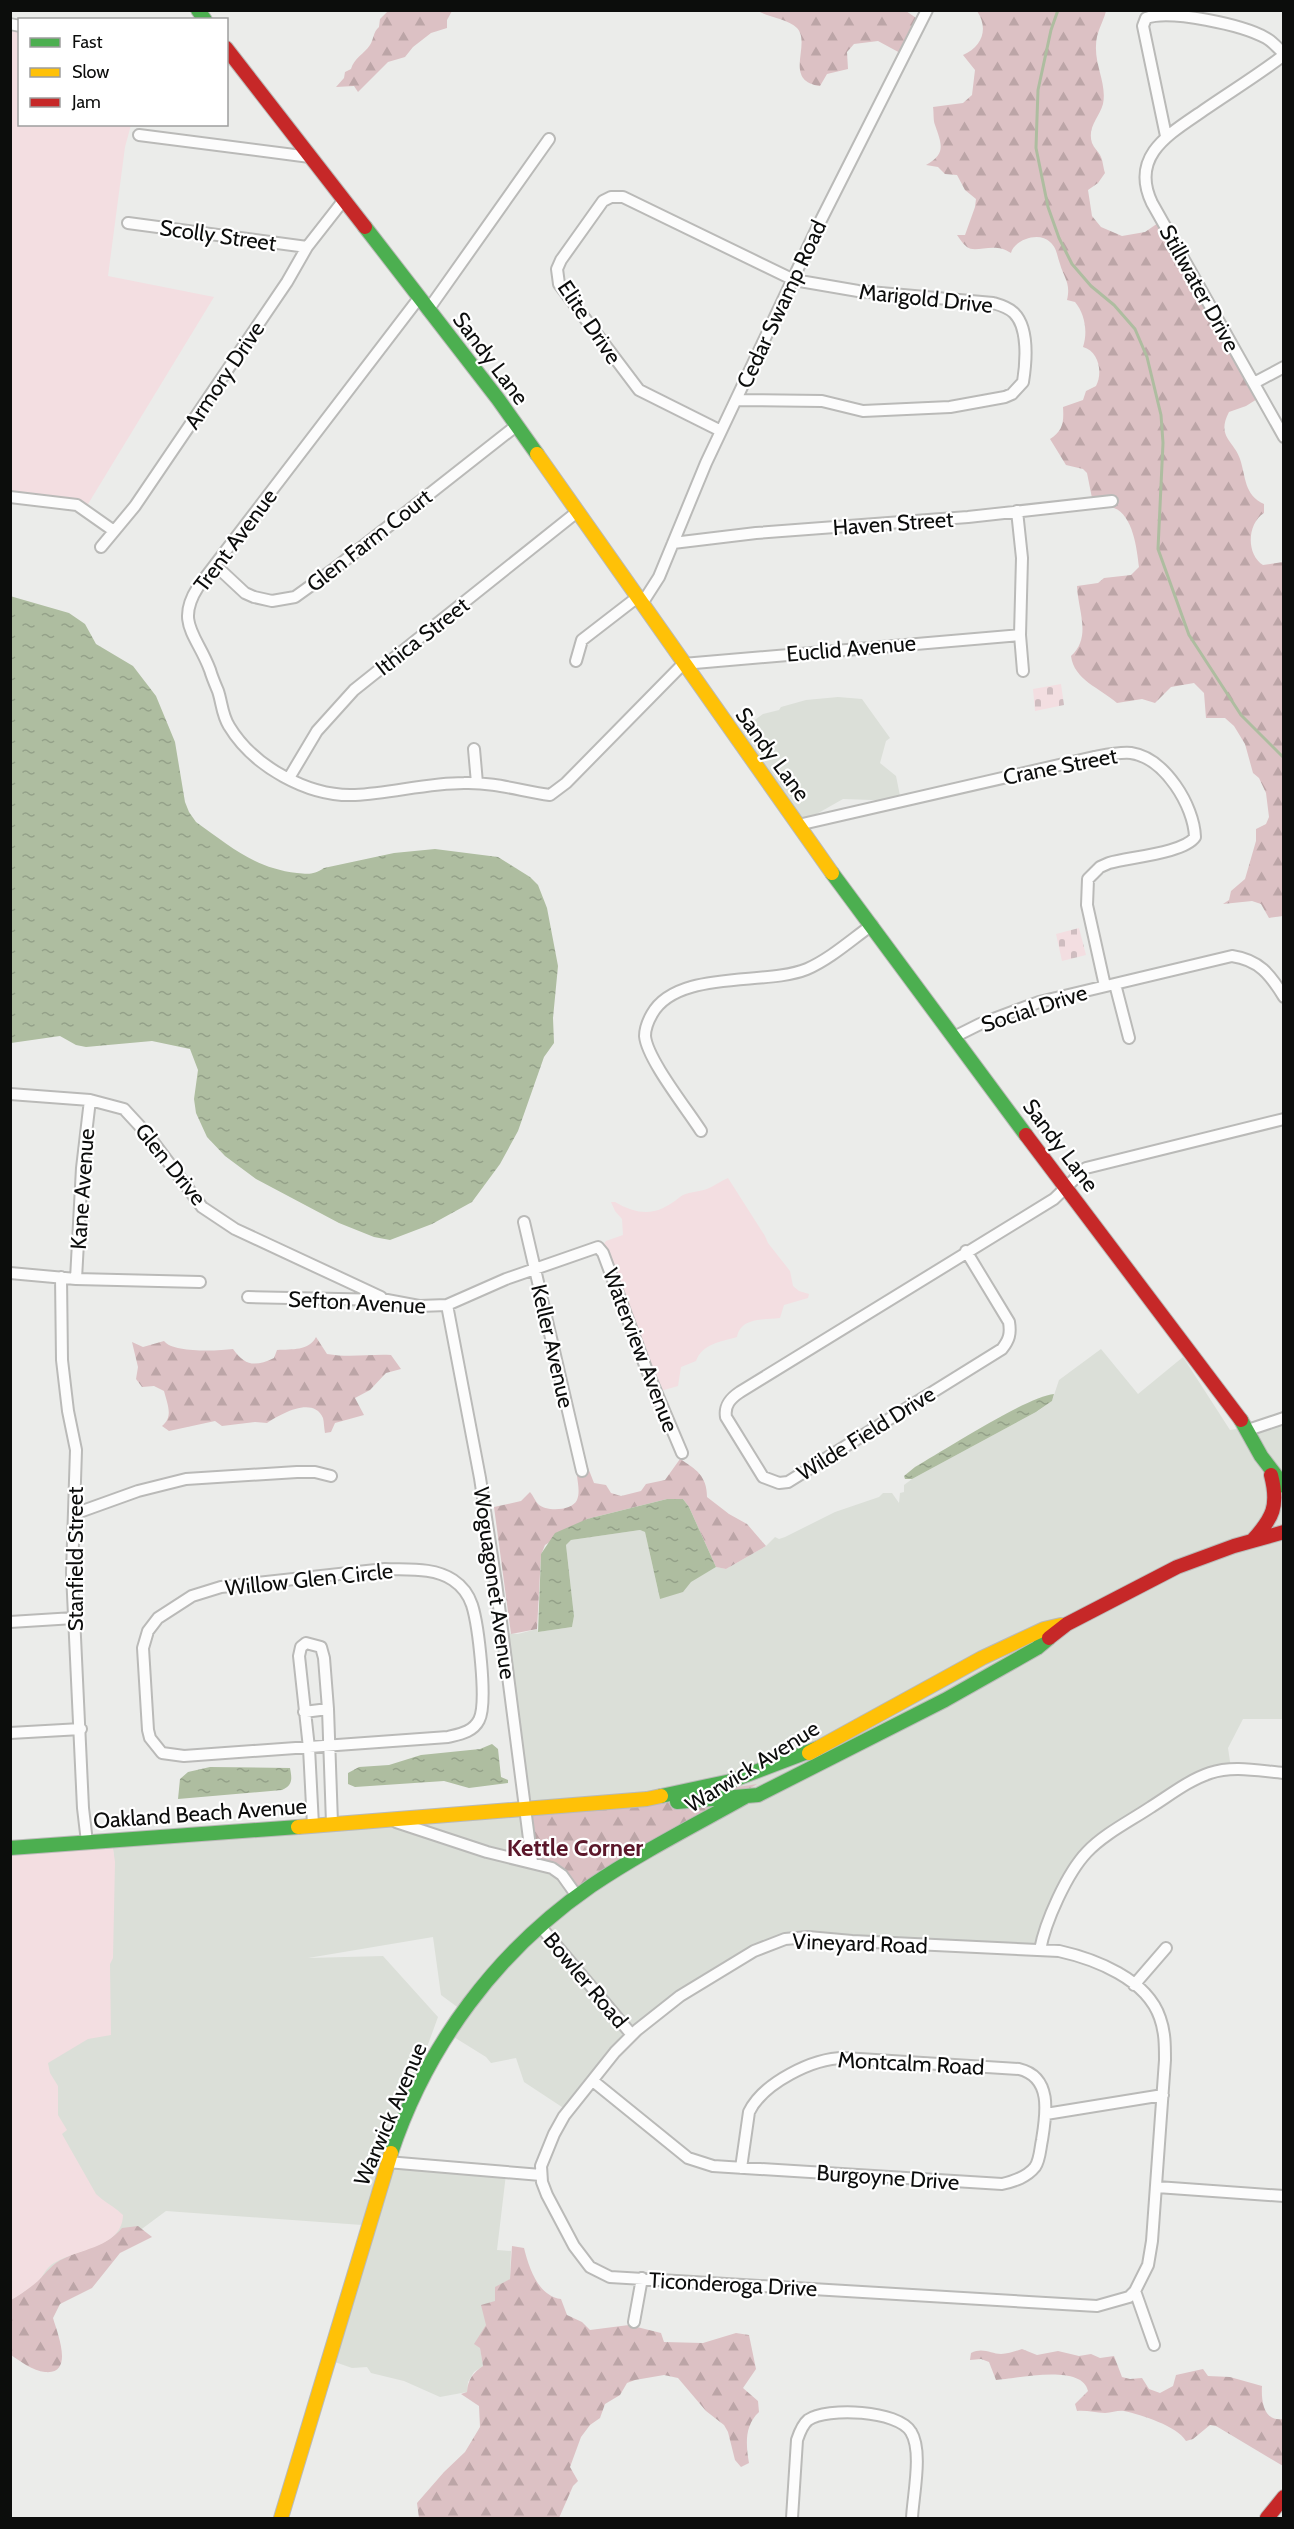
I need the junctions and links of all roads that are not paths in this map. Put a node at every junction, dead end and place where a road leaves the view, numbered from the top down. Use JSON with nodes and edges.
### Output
{"nodes":[{"id":1,"x":927,"y":10,"type":"edge"},
{"id":2,"x":229,"y":53,"type":"edge"},
{"id":3,"x":1284,"y":55,"type":"edge"},
{"id":4,"x":139,"y":135,"type":"dead end"},
{"id":5,"x":1166,"y":136,"type":"junction"},
{"id":6,"x":549,"y":140,"type":"dead end"},
{"id":7,"x":310,"y":157,"type":"junction"},
{"id":8,"x":343,"y":201,"type":"junction"},
{"id":9,"x":128,"y":223,"type":"dead end"},
{"id":10,"x":307,"y":247,"type":"junction"},
{"id":11,"x":794,"y":280,"type":"junction"},
{"id":12,"x":419,"y":298,"type":"junction"},
{"id":13,"x":428,"y":310,"type":"junction"},
{"id":14,"x":1284,"y":367,"type":"edge"},
{"id":15,"x":1254,"y":382,"type":"junction"},
{"id":16,"x":735,"y":400,"type":"junction"},
{"id":17,"x":516,"y":426,"type":"junction"},
{"id":18,"x":721,"y":430,"type":"junction"},
{"id":19,"x":1284,"y":437,"type":"edge"},
{"id":20,"x":10,"y":497,"type":"edge"},
{"id":21,"x":1112,"y":501,"type":"dead end"},
{"id":22,"x":1017,"y":511,"type":"junction"},
{"id":23,"x":577,"y":512,"type":"junction"},
{"id":24,"x":114,"y":531,"type":"junction"},
{"id":25,"x":673,"y":543,"type":"junction"},
{"id":26,"x":101,"y":547,"type":"dead end"},
{"id":27,"x":215,"y":565,"type":"junction"},
{"id":28,"x":641,"y":599,"type":"junction"},
{"id":29,"x":1020,"y":635,"type":"junction"},
{"id":30,"x":576,"y":661,"type":"dead end"},
{"id":31,"x":683,"y":664,"type":"junction"},
{"id":32,"x":1023,"y":671,"type":"dead end"},
{"id":33,"x":474,"y":748,"type":"dead end"},
{"id":34,"x":289,"y":778,"type":"junction"},
{"id":35,"x":477,"y":783,"type":"junction"},
{"id":36,"x":798,"y":825,"type":"junction"},
{"id":37,"x":872,"y":925,"type":"junction"},
{"id":38,"x":1110,"y":985,"type":"junction"},
{"id":39,"x":1284,"y":998,"type":"edge"},
{"id":40,"x":954,"y":1037,"type":"junction"},
{"id":41,"x":1129,"y":1038,"type":"dead end"},
{"id":42,"x":10,"y":1094,"type":"edge"},
{"id":43,"x":90,"y":1100,"type":"junction"},
{"id":44,"x":1284,"y":1119,"type":"edge"},
{"id":45,"x":701,"y":1131,"type":"dead end"},
{"id":46,"x":1067,"y":1188,"type":"junction"},
{"id":47,"x":524,"y":1222,"type":"dead end"},
{"id":48,"x":598,"y":1247,"type":"joint"},
{"id":49,"x":966,"y":1251,"type":"junction"},
{"id":50,"x":534,"y":1268,"type":"junction"},
{"id":51,"x":10,"y":1273,"type":"edge"},
{"id":52,"x":61,"y":1277,"type":"junction"},
{"id":53,"x":76,"y":1279,"type":"junction"},
{"id":54,"x":200,"y":1282,"type":"dead end"},
{"id":55,"x":248,"y":1297,"type":"dead end"},
{"id":56,"x":387,"y":1300,"type":"junction"},
{"id":57,"x":447,"y":1305,"type":"junction"},
{"id":58,"x":1284,"y":1418,"type":"edge"},
{"id":59,"x":1248,"y":1430,"type":"junction"},
{"id":60,"x":682,"y":1453,"type":"dead end"},
{"id":61,"x":1269,"y":1466,"type":"junction"},
{"id":62,"x":582,"y":1471,"type":"dead end"},
{"id":63,"x":330,"y":1476,"type":"dead end"},
{"id":64,"x":1284,"y":1486,"type":"edge"},
{"id":65,"x":74,"y":1514,"type":"junction"},
{"id":66,"x":1284,"y":1532,"type":"edge"},
{"id":67,"x":1252,"y":1541,"type":"junction"},
{"id":68,"x":74,"y":1618,"type":"junction"},
{"id":69,"x":10,"y":1622,"type":"edge"},
{"id":70,"x":1067,"y":1624,"type":"junction"},
{"id":71,"x":328,"y":1709,"type":"junction"},
{"id":72,"x":304,"y":1712,"type":"junction"},
{"id":73,"x":81,"y":1729,"type":"junction"},
{"id":74,"x":10,"y":1733,"type":"edge"},
{"id":75,"x":329,"y":1746,"type":"junction"},
{"id":76,"x":309,"y":1748,"type":"junction"},
{"id":77,"x":818,"y":1748,"type":"junction"},
{"id":78,"x":1284,"y":1773,"type":"edge"},
{"id":79,"x":751,"y":1796,"type":"junction"},
{"id":80,"x":622,"y":1801,"type":"junction"},
{"id":81,"x":524,"y":1810,"type":"junction"},
{"id":82,"x":393,"y":1821,"type":"junction"},
{"id":83,"x":332,"y":1823,"type":"junction"},
{"id":84,"x":313,"y":1825,"type":"junction"},
{"id":85,"x":87,"y":1842,"type":"junction"},
{"id":86,"x":10,"y":1848,"type":"edge"},
{"id":87,"x":532,"y":1862,"type":"junction"},
{"id":88,"x":577,"y":1896,"type":"junction"},
{"id":89,"x":540,"y":1926,"type":"junction"},
{"id":90,"x":1166,"y":1948,"type":"dead end"},
{"id":91,"x":1040,"y":1950,"type":"junction"},
{"id":92,"x":1134,"y":1985,"type":"junction"},
{"id":93,"x":632,"y":2035,"type":"junction"},
{"id":94,"x":592,"y":2081,"type":"junction"},
{"id":95,"x":1163,"y":2095,"type":"junction"},
{"id":96,"x":1046,"y":2114,"type":"junction"},
{"id":97,"x":387,"y":2162,"type":"junction"},
{"id":98,"x":741,"y":2168,"type":"junction"},
{"id":99,"x":541,"y":2175,"type":"junction"},
{"id":100,"x":1157,"y":2187,"type":"junction"},
{"id":101,"x":1284,"y":2196,"type":"edge"},
{"id":102,"x":642,"y":2278,"type":"junction"},
{"id":103,"x":1135,"y":2291,"type":"junction"},
{"id":104,"x":634,"y":2322,"type":"dead end"},
{"id":105,"x":1154,"y":2345,"type":"dead end"},
{"id":106,"x":1284,"y":2497,"type":"edge"},
{"id":107,"x":280,"y":2518,"type":"edge"},
{"id":108,"x":792,"y":2518,"type":"edge"},
{"id":109,"x":912,"y":2518,"type":"edge"},
{"id":110,"x":1267,"y":2518,"type":"edge"}],
"edges":[{"from":1,"to":11,"type":"street","name":"Cedar Swamp Road"},
{"from":2,"to":7,"type":"main road","name":"Sandy Lane"},
{"from":3,"to":5,"type":"street"},
{"from":3,"to":5,"type":"street"},
{"from":4,"to":7,"type":"street"},
{"from":5,"to":15,"type":"street","name":"Stillwater Drive"},
{"from":6,"to":13,"type":"street"},
{"from":7,"to":8,"type":"main road","name":"Sandy Lane"},
{"from":8,"to":10,"type":"street","name":"Armory Drive"},
{"from":8,"to":12,"type":"main road","name":"Sandy Lane"},
{"from":9,"to":10,"type":"street","name":"Scolly Street"},
{"from":10,"to":24,"type":"street","name":"Armory Drive"},
{"from":11,"to":16,"type":"street","name":"Cedar Swamp Road"},
{"from":11,"to":16,"type":"street","name":"Marigold Drive"},
{"from":11,"to":18,"type":"street","name":"Elite Drive"},
{"from":12,"to":13,"type":"main road","name":"Sandy Lane"},
{"from":12,"to":27,"type":"street","name":"Trent Avenue"},
{"from":13,"to":17,"type":"main road","name":"Sandy Lane"},
{"from":14,"to":15,"type":"street"},
{"from":15,"to":19,"type":"street","name":"Stillwater Drive"},
{"from":16,"to":18,"type":"street","name":"Cedar Swamp Road"},
{"from":17,"to":23,"type":"main road","name":"Sandy Lane"},
{"from":17,"to":27,"type":"street","name":"Glen Farm Court"},
{"from":18,"to":25,"type":"street","name":"Cedar Swamp Road"},
{"from":20,"to":24,"type":"street"},
{"from":21,"to":22,"type":"street","name":"Haven Street"},
{"from":22,"to":25,"type":"street","name":"Haven Street"},
{"from":22,"to":29,"type":"street"},
{"from":23,"to":28,"type":"main road","name":"Sandy Lane"},
{"from":23,"to":34,"type":"street","name":"Ithica Street"},
{"from":24,"to":26,"type":"street","name":"Armory Drive"},
{"from":25,"to":28,"type":"street","name":"Cedar Swamp Road"},
{"from":27,"to":34,"type":"street","name":"Trent Avenue"},
{"from":28,"to":30,"type":"street","name":"Cedar Swamp Road"},
{"from":28,"to":31,"type":"main road","name":"Sandy Lane"},
{"from":29,"to":31,"type":"street","name":"Euclid Avenue"},
{"from":29,"to":32,"type":"street"},
{"from":31,"to":35,"type":"street","name":"Trent Avenue"},
{"from":31,"to":36,"type":"main road","name":"Sandy Lane"},
{"from":33,"to":35,"type":"street"},
{"from":34,"to":35,"type":"street","name":"Trent Avenue"},
{"from":36,"to":37,"type":"main road","name":"Sandy Lane"},
{"from":36,"to":38,"type":"street","name":"Crane Street"},
{"from":37,"to":40,"type":"main road","name":"Sandy Lane"},
{"from":37,"to":45,"type":"street"},
{"from":38,"to":39,"type":"street","name":"Social Drive"},
{"from":38,"to":40,"type":"street","name":"Social Drive"},
{"from":38,"to":41,"type":"street","name":"Social Drive"},
{"from":40,"to":46,"type":"main road","name":"Sandy Lane"},
{"from":42,"to":43,"type":"street","name":"Glen Drive"},
{"from":43,"to":53,"type":"street","name":"Kane Avenue"},
{"from":43,"to":56,"type":"street","name":"Glen Drive"},
{"from":44,"to":46,"type":"street","name":"Wilde Field Drive"},
{"from":46,"to":49,"type":"street","name":"Wilde Field Drive"},
{"from":46,"to":59,"type":"main road","name":"Sandy Lane"},
{"from":47,"to":50,"type":"street","name":"Keller Avenue"},
{"from":48,"to":50,"type":"street","name":"Sefton Avenue"},
{"from":48,"to":60,"type":"street","name":"Waterview Avenue"},
{"from":49,"to":49,"type":"street","name":"Wilde Field Drive"},
{"from":50,"to":57,"type":"street","name":"Sefton Avenue"},
{"from":50,"to":62,"type":"street","name":"Keller Avenue"},
{"from":51,"to":52,"type":"street"},
{"from":52,"to":53,"type":"street"},
{"from":52,"to":65,"type":"street","name":"Stanfield Street"},
{"from":53,"to":54,"type":"street"},
{"from":55,"to":56,"type":"street","name":"Sefton Avenue"},
{"from":56,"to":57,"type":"street","name":"Sefton Avenue"},
{"from":57,"to":81,"type":"street","name":"Woguagonet Avenue"},
{"from":58,"to":59,"type":"street"},
{"from":59,"to":61,"type":"main road","name":"Sandy Lane"},
{"from":61,"to":64,"type":"main road","name":"Sandy Lane"},
{"from":61,"to":67,"type":"main road"},
{"from":63,"to":65,"type":"street"},
{"from":65,"to":68,"type":"street","name":"Stanfield Street"},
{"from":66,"to":67,"type":"main road","name":"Warwick Avenue"},
{"from":67,"to":70,"type":"main road","name":"Warwick Avenue"},
{"from":68,"to":69,"type":"street"},
{"from":68,"to":73,"type":"street","name":"Stanfield Street"},
{"from":70,"to":77,"type":"main road","name":"Warwick Avenue"},
{"from":70,"to":79,"type":"main road","name":"Warwick Avenue"},
{"from":71,"to":72,"type":"street"},
{"from":71,"to":72,"type":"street"},
{"from":71,"to":75,"type":"street"},
{"from":72,"to":76,"type":"street"},
{"from":73,"to":74,"type":"street"},
{"from":73,"to":85,"type":"street","name":"Stanfield Street"},
{"from":75,"to":76,"type":"street","name":"Willow Glen Circle"},
{"from":75,"to":76,"type":"street","name":"Willow Glen Circle"},
{"from":75,"to":83,"type":"street"},
{"from":76,"to":84,"type":"street"},
{"from":77,"to":79,"type":"main road","name":"Warwick Avenue"},
{"from":77,"to":80,"type":"main road","name":"Oakland Beach Avenue"},
{"from":78,"to":91,"type":"street"},
{"from":79,"to":80,"type":"main road","name":"Oakland Beach Avenue"},
{"from":79,"to":88,"type":"main road","name":"Warwick Avenue"},
{"from":80,"to":81,"type":"main road","name":"Oakland Beach Avenue"},
{"from":81,"to":82,"type":"main road","name":"Oakland Beach Avenue"},
{"from":81,"to":87,"type":"street","name":"Woguagonet Avenue"},
{"from":82,"to":83,"type":"main road","name":"Oakland Beach Avenue"},
{"from":82,"to":87,"type":"street","name":"Oakland Beach Avenue"},
{"from":83,"to":84,"type":"main road","name":"Oakland Beach Avenue"},
{"from":84,"to":85,"type":"main road","name":"Oakland Beach Avenue"},
{"from":85,"to":86,"type":"main road","name":"Oakland Beach Avenue"},
{"from":87,"to":88,"type":"street","name":"Oakland Beach Avenue"},
{"from":88,"to":89,"type":"main road","name":"Warwick Avenue"},
{"from":89,"to":93,"type":"street","name":"Bowler Road"},
{"from":89,"to":97,"type":"main road","name":"Warwick Avenue"},
{"from":90,"to":92,"type":"street"},
{"from":91,"to":92,"type":"street","name":"Vineyard Road"},
{"from":91,"to":93,"type":"street","name":"Vineyard Road"},
{"from":92,"to":95,"type":"street","name":"Vineyard Road"},
{"from":93,"to":94,"type":"street","name":"Vineyard Road"},
{"from":94,"to":98,"type":"street","name":"Burgoyne Drive"},
{"from":94,"to":99,"type":"street","name":"Vineyard Road"},
{"from":95,"to":96,"type":"street"},
{"from":95,"to":100,"type":"street","name":"Vineyard Road"},
{"from":96,"to":98,"type":"street","name":"Burgoyne Drive"},
{"from":96,"to":98,"type":"street","name":"Montcalm Road"},
{"from":97,"to":99,"type":"street"},
{"from":97,"to":107,"type":"main road","name":"Warwick Avenue"},
{"from":99,"to":102,"type":"street","name":"Ticonderoga Drive"},
{"from":100,"to":101,"type":"street"},
{"from":100,"to":103,"type":"street","name":"Vineyard Road"},
{"from":102,"to":103,"type":"street","name":"Ticonderoga Drive"},
{"from":102,"to":104,"type":"street"},
{"from":103,"to":105,"type":"street"},
{"from":106,"to":110,"type":"main road"},
{"from":108,"to":109,"type":"street"}]}
